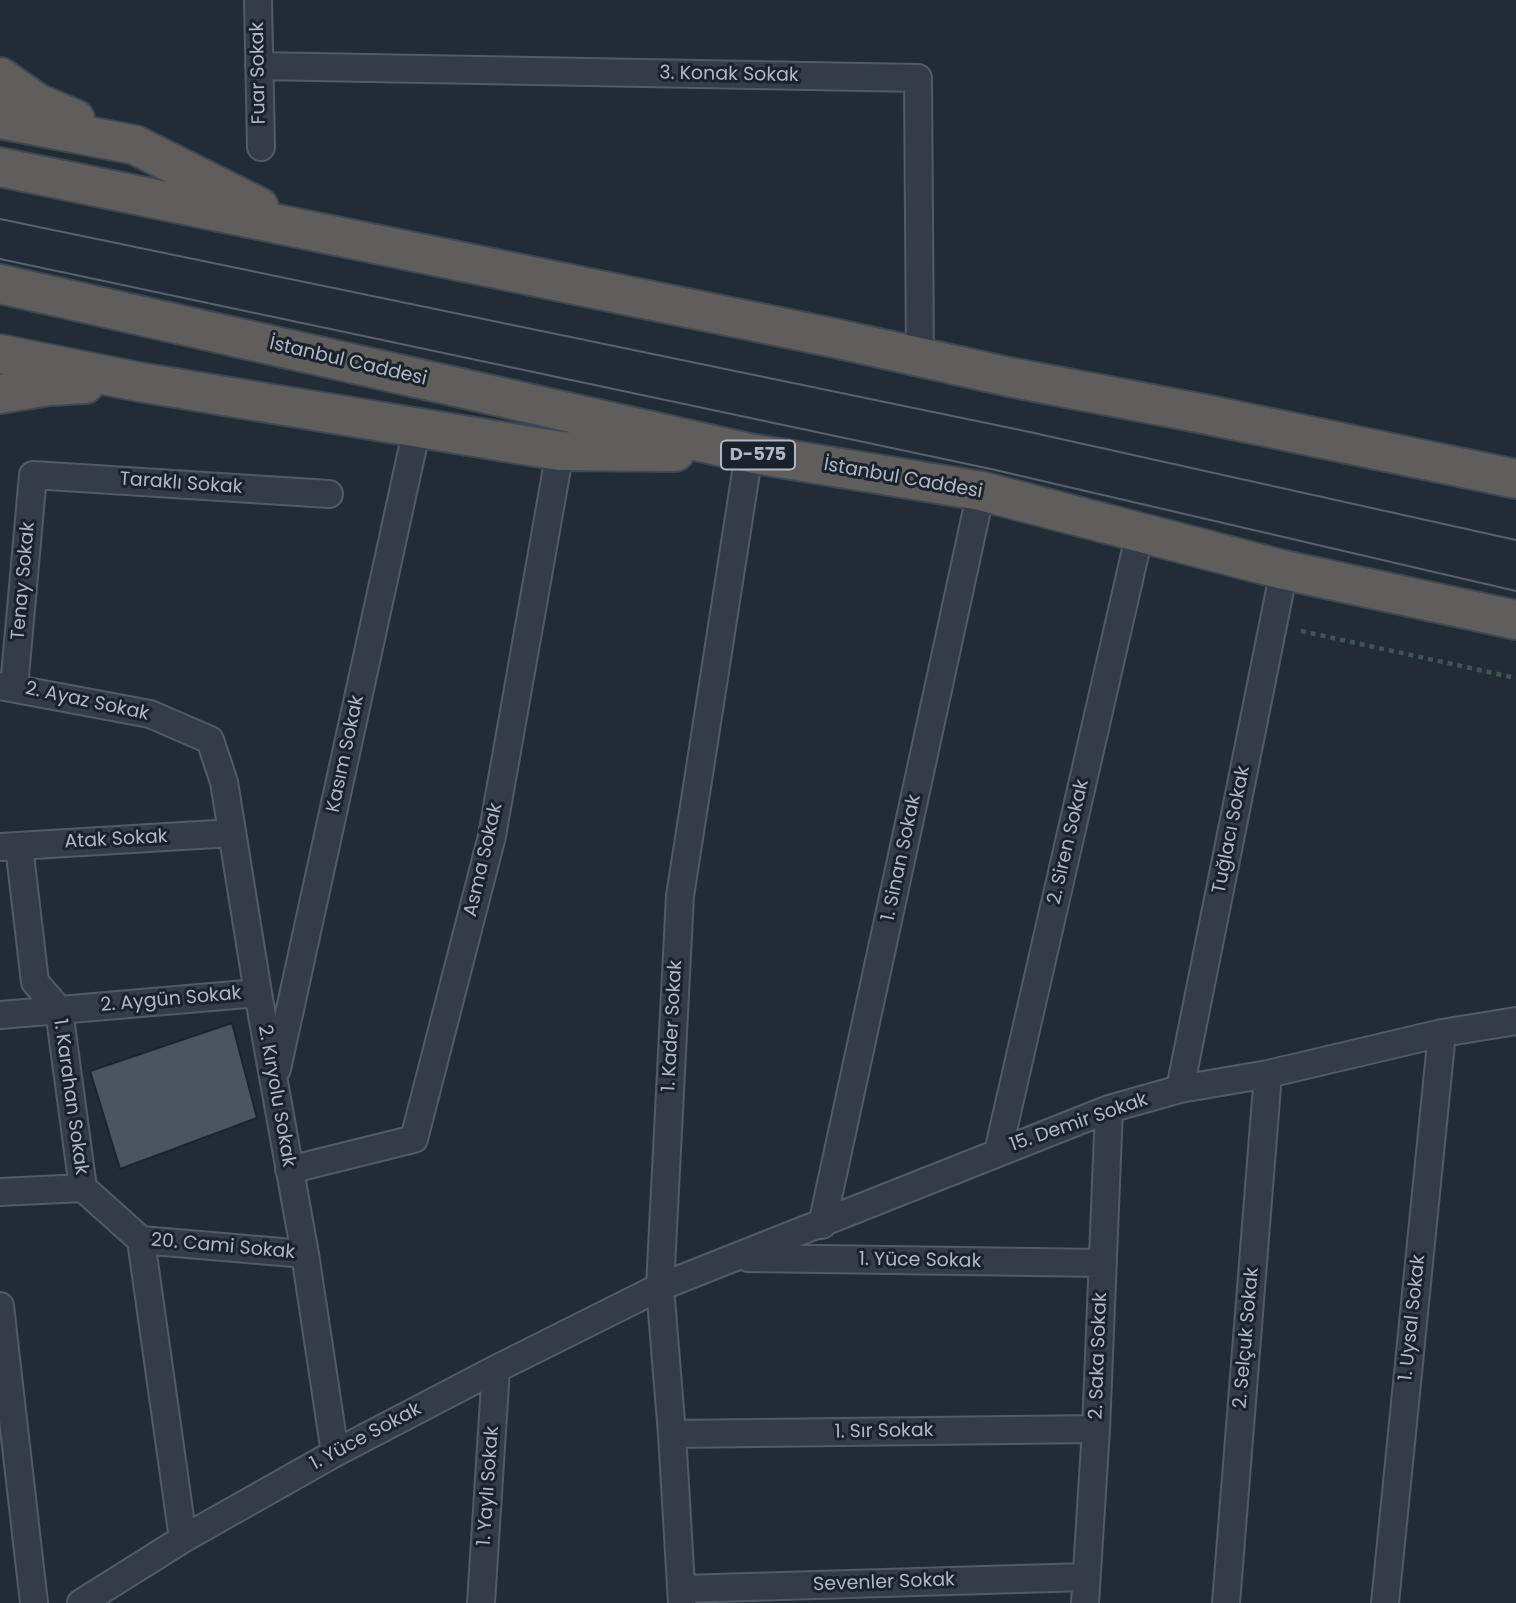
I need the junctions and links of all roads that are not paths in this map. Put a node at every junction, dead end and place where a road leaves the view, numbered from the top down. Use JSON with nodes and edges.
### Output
{"nodes":[{"id":1,"x":258,"y":0,"type":"edge"},
{"id":2,"x":259,"y":66,"type":"junction"},
{"id":3,"x":0,"y":77,"type":"edge"},
{"id":4,"x":0,"y":118,"type":"edge"},
{"id":5,"x":135,"y":145,"type":"junction"},
{"id":6,"x":261,"y":147,"type":"dead end"},
{"id":7,"x":0,"y":167,"type":"edge"},
{"id":8,"x":308,"y":232,"type":"junction"},
{"id":9,"x":0,"y":284,"type":"edge"},
{"id":10,"x":0,"y":354,"type":"edge"},
{"id":11,"x":920,"y":358,"type":"junction"},
{"id":12,"x":139,"y":382,"type":"junction"},
{"id":13,"x":0,"y":394,"type":"edge"},
{"id":14,"x":417,"y":428,"type":"junction"},
{"id":15,"x":560,"y":451,"type":"junction"},
{"id":16,"x":749,"y":453,"type":"junction"},
{"id":17,"x":33,"y":475,"type":"joint"},
{"id":18,"x":1516,"y":479,"type":"edge"},
{"id":19,"x":981,"y":491,"type":"junction"},
{"id":20,"x":329,"y":494,"type":"dead end"},
{"id":21,"x":1140,"y":532,"type":"junction"},
{"id":22,"x":1284,"y":570,"type":"junction"},
{"id":23,"x":1516,"y":620,"type":"edge"},
{"id":24,"x":7,"y":686,"type":"edge"},
{"id":25,"x":210,"y":740,"type":"joint"},
{"id":26,"x":232,"y":833,"type":"junction"},
{"id":27,"x":10,"y":847,"type":"edge"},
{"id":28,"x":258,"y":993,"type":"junction"},
{"id":29,"x":58,"y":1010,"type":"junction"},
{"id":30,"x":0,"y":1015,"type":"edge"},
{"id":31,"x":1516,"y":1021,"type":"edge"},
{"id":32,"x":1441,"y":1033,"type":"junction"},
{"id":33,"x":1268,"y":1074,"type":"junction"},
{"id":34,"x":275,"y":1080,"type":"junction"},
{"id":35,"x":1180,"y":1089,"type":"junction"},
{"id":36,"x":1109,"y":1109,"type":"junction"},
{"id":37,"x":998,"y":1152,"type":"junction"},
{"id":38,"x":289,"y":1170,"type":"junction"},
{"id":39,"x":83,"y":1188,"type":"junction"},
{"id":40,"x":0,"y":1192,"type":"edge"},
{"id":41,"x":822,"y":1225,"type":"junction"},
{"id":42,"x":141,"y":1240,"type":"junction"},
{"id":43,"x":305,"y":1254,"type":"junction"},
{"id":44,"x":736,"y":1258,"type":"junction"},
{"id":45,"x":1103,"y":1263,"type":"junction"},
{"id":46,"x":660,"y":1287,"type":"junction"},
{"id":47,"x":0,"y":1306,"type":"edge"},
{"id":48,"x":496,"y":1368,"type":"junction"},
{"id":49,"x":1096,"y":1429,"type":"junction"},
{"id":50,"x":673,"y":1434,"type":"junction"},
{"id":51,"x":335,"y":1453,"type":"junction"},
{"id":52,"x":183,"y":1539,"type":"junction"},
{"id":53,"x":1086,"y":1577,"type":"junction"},
{"id":54,"x":682,"y":1596,"type":"edge"},
{"id":55,"x":34,"y":1603,"type":"edge"},
{"id":56,"x":81,"y":1603,"type":"edge"},
{"id":57,"x":481,"y":1603,"type":"edge"},
{"id":58,"x":1085,"y":1603,"type":"edge"},
{"id":59,"x":1226,"y":1603,"type":"edge"},
{"id":60,"x":1385,"y":1603,"type":"edge"}],
"edges":[{"from":1,"to":2,"type":"street","name":"Fuar Sokak"},
{"from":2,"to":6,"type":"street","name":"Fuar Sokak"},
{"from":2,"to":11,"type":"street","name":"3. Konak Sokak"},
{"from":3,"to":5,"type":"highway"},
{"from":4,"to":5,"type":"highway"},
{"from":5,"to":8,"type":"highway"},
{"from":7,"to":8,"type":"highway"},
{"from":8,"to":11,"type":"highway"},
{"from":9,"to":16,"type":"highway","name":"İstanbul Caddesi","number":"D-575"},
{"from":10,"to":12,"type":"highway"},
{"from":11,"to":18,"type":"highway"},
{"from":12,"to":13,"type":"highway"},
{"from":12,"to":14,"type":"highway"},
{"from":14,"to":15,"type":"highway"},
{"from":14,"to":34,"type":"street","name":"Kasım Sokak"},
{"from":15,"to":16,"type":"highway"},
{"from":15,"to":38,"type":"street","name":"Asma Sokak"},
{"from":16,"to":19,"type":"highway","name":"İstanbul Caddesi","number":"D-575"},
{"from":16,"to":46,"type":"street","name":"1. Kader Sokak"},
{"from":17,"to":20,"type":"street","name":"Taraklı Sokak"},
{"from":17,"to":24,"type":"street","name":"Tenay Sokak"},
{"from":19,"to":21,"type":"highway","name":"İstanbul Caddesi","number":"D-575"},
{"from":19,"to":41,"type":"street","name":"1. Sinan Sokak"},
{"from":21,"to":22,"type":"highway","name":"İstanbul Caddesi","number":"D-575"},
{"from":21,"to":37,"type":"street","name":"2. Siren Sokak"},
{"from":22,"to":23,"type":"highway","name":"İstanbul Caddesi","number":"D-575"},
{"from":22,"to":35,"type":"street","name":"Tuğlacı Sokak"},
{"from":24,"to":25,"type":"street","name":"2. Ayaz Sokak"},
{"from":25,"to":26,"type":"street","name":"2. Kıryolu Sokak"},
{"from":26,"to":27,"type":"street","name":"Atak Sokak"},
{"from":26,"to":28,"type":"street","name":"2. Kıryolu Sokak"},
{"from":27,"to":29,"type":"street","name":"1. Karahan Sokak"},
{"from":28,"to":29,"type":"street","name":"2. Aygün Sokak"},
{"from":28,"to":34,"type":"street","name":"2. Kıryolu Sokak"},
{"from":29,"to":30,"type":"street","name":"2. Aygün Sokak"},
{"from":29,"to":39,"type":"street","name":"1. Karahan Sokak"},
{"from":31,"to":32,"type":"street","name":"15. Demir Sokak"},
{"from":32,"to":33,"type":"street","name":"15. Demir Sokak"},
{"from":32,"to":60,"type":"street","name":"1. Uysal Sokak"},
{"from":33,"to":35,"type":"street","name":"15. Demir Sokak"},
{"from":33,"to":59,"type":"street","name":"2. Selçuk Sokak"},
{"from":34,"to":38,"type":"street","name":"2. Kıryolu Sokak"},
{"from":35,"to":36,"type":"street","name":"15. Demir Sokak"},
{"from":36,"to":37,"type":"street","name":"15. Demir Sokak"},
{"from":36,"to":45,"type":"street","name":"2. Saka Sokak"},
{"from":37,"to":41,"type":"street","name":"15. Demir Sokak"},
{"from":38,"to":43,"type":"street","name":"2. Kıryolu Sokak"},
{"from":39,"to":40,"type":"street"},
{"from":39,"to":42,"type":"street","name":"1. Karahan Sokak"},
{"from":41,"to":44,"type":"street","name":"15. Demir Sokak"},
{"from":42,"to":43,"type":"street","name":"20. Cami Sokak"},
{"from":42,"to":52,"type":"street"},
{"from":43,"to":51,"type":"street","name":"2. Kıryolu Sokak"},
{"from":44,"to":45,"type":"street","name":"1. Yüce Sokak"},
{"from":44,"to":46,"type":"street","name":"15. Demir Sokak"},
{"from":45,"to":49,"type":"street","name":"2. Saka Sokak"},
{"from":46,"to":48,"type":"street","name":"1. Yüce Sokak"},
{"from":46,"to":50,"type":"street","name":"1. Kader Sokak"},
{"from":47,"to":55,"type":"street"},
{"from":48,"to":51,"type":"street","name":"1. Yüce Sokak"},
{"from":48,"to":57,"type":"street","name":"1. Yaylı Sokak"},
{"from":49,"to":50,"type":"street","name":"1. Sır Sokak"},
{"from":49,"to":53,"type":"street","name":"2. Saka Sokak"},
{"from":50,"to":54,"type":"street","name":"1. Kader Sokak"},
{"from":51,"to":52,"type":"street","name":"1. Yüce Sokak"},
{"from":52,"to":56,"type":"street","name":"1. Yüce Sokak"},
{"from":53,"to":54,"type":"street","name":"Sevenler Sokak"},
{"from":53,"to":58,"type":"street","name":"2. Saka Sokak"}]}
